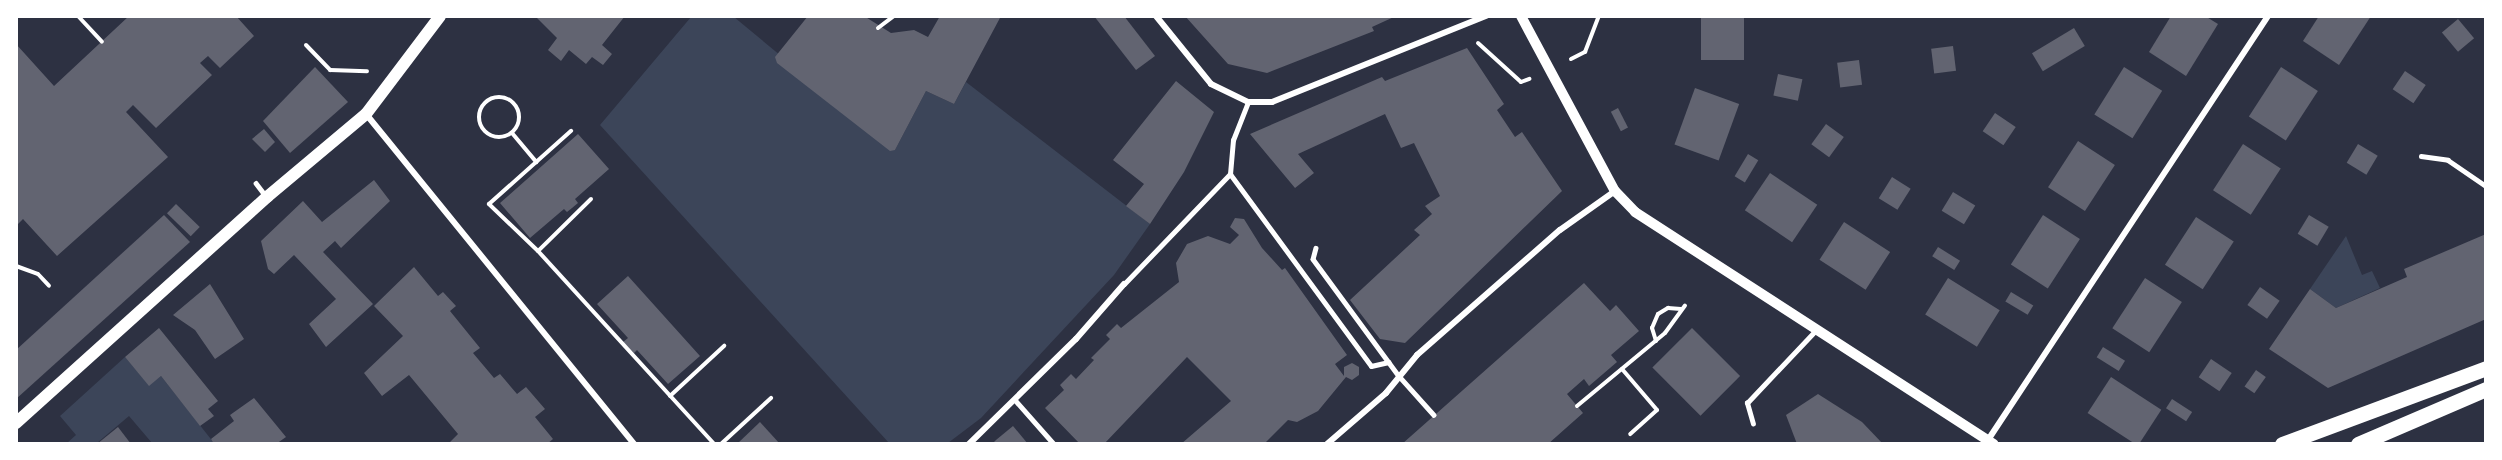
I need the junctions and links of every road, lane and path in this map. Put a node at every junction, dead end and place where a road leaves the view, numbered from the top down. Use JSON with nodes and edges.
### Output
{"nodes":[{"id":1,"x":78,"y":16,"type":"edge"},
{"id":2,"x":440,"y":16,"type":"edge"},
{"id":3,"x":894,"y":16,"type":"edge"},
{"id":4,"x":1156,"y":16,"type":"edge"},
{"id":5,"x":1486,"y":16,"type":"edge"},
{"id":6,"x":1521,"y":16,"type":"edge"},
{"id":7,"x":1599,"y":16,"type":"edge"},
{"id":8,"x":2268,"y":16,"type":"edge"},
{"id":9,"x":1464,"y":24,"type":"junction"},
{"id":10,"x":878,"y":28,"type":"dead end"},
{"id":11,"x":102,"y":42,"type":"dead end"},
{"id":12,"x":306,"y":45,"type":"dead end"},
{"id":13,"x":1550,"y":69,"type":"junction"},
{"id":14,"x":342,"y":70,"type":"dead end"},
{"id":15,"x":1248,"y":102,"type":"junction"},
{"id":16,"x":366,"y":114,"type":"junction"},
{"id":17,"x":571,"y":131,"type":"dead end"},
{"id":18,"x":512,"y":133,"type":"junction"},
{"id":19,"x":2421,"y":156,"type":"dead end"},
{"id":20,"x":536,"y":162,"type":"junction"},
{"id":21,"x":1230,"y":174,"type":"junction"},
{"id":22,"x":256,"y":183,"type":"dead end"},
{"id":23,"x":2486,"y":186,"type":"edge"},
{"id":24,"x":1615,"y":191,"type":"junction"},
{"id":25,"x":267,"y":197,"type":"junction"},
{"id":26,"x":591,"y":199,"type":"dead end"},
{"id":27,"x":1317,"y":248,"type":"dead end"},
{"id":28,"x":538,"y":251,"type":"junction"},
{"id":29,"x":16,"y":266,"type":"edge"},
{"id":30,"x":1124,"y":284,"type":"joint"},
{"id":31,"x":49,"y":286,"type":"dead end"},
{"id":32,"x":1685,"y":305,"type":"dead end"},
{"id":33,"x":1681,"y":309,"type":"junction"},
{"id":34,"x":1817,"y":329,"type":"junction"},
{"id":35,"x":1656,"y":341,"type":"junction"},
{"id":36,"x":724,"y":346,"type":"dead end"},
{"id":37,"x":1389,"y":362,"type":"junction"},
{"id":38,"x":2486,"y":368,"type":"edge"},
{"id":39,"x":1622,"y":369,"type":"junction"},
{"id":40,"x":1399,"y":376,"type":"junction"},
{"id":41,"x":2486,"y":389,"type":"edge"},
{"id":42,"x":670,"y":396,"type":"junction"},
{"id":43,"x":771,"y":398,"type":"dead end"},
{"id":44,"x":1016,"y":401,"type":"junction"},
{"id":45,"x":1577,"y":406,"type":"dead end"},
{"id":46,"x":1434,"y":415,"type":"dead end"},
{"id":47,"x":16,"y":423,"type":"edge"},
{"id":48,"x":1753,"y":424,"type":"dead end"},
{"id":49,"x":1630,"y":434,"type":"dead end"},
{"id":50,"x":1991,"y":442,"type":"edge"},
{"id":51,"x":634,"y":444,"type":"edge"},
{"id":52,"x":714,"y":444,"type":"edge"},
{"id":53,"x":721,"y":444,"type":"edge"},
{"id":54,"x":969,"y":444,"type":"edge"},
{"id":55,"x":1054,"y":444,"type":"edge"},
{"id":56,"x":1327,"y":444,"type":"edge"},
{"id":57,"x":2282,"y":444,"type":"edge"},
{"id":58,"x":2358,"y":444,"type":"edge"}],
"edges":[{"from":1,"to":11,"type":"path"},
{"from":2,"to":16,"type":"main road"},
{"from":3,"to":10,"type":"path"},
{"from":4,"to":15,"type":"street"},
{"from":5,"to":9,"type":"street"},
{"from":6,"to":13,"type":"street"},
{"from":7,"to":13,"type":"path"},
{"from":8,"to":50,"type":"street"},
{"from":9,"to":13,"type":"path"},
{"from":9,"to":15,"type":"street"},
{"from":12,"to":14,"type":"path"},
{"from":13,"to":24,"type":"street"},
{"from":15,"to":21,"type":"street"},
{"from":16,"to":25,"type":"main road"},
{"from":16,"to":51,"type":"street"},
{"from":17,"to":20,"type":"path"},
{"from":18,"to":18,"type":"path"},
{"from":18,"to":20,"type":"path"},
{"from":19,"to":23,"type":"lane"},
{"from":20,"to":28,"type":"path"},
{"from":21,"to":30,"type":"street"},
{"from":21,"to":37,"type":"street"},
{"from":22,"to":25,"type":"lane"},
{"from":24,"to":34,"type":"street"},
{"from":24,"to":40,"type":"street"},
{"from":25,"to":47,"type":"main road"},
{"from":26,"to":28,"type":"path"},
{"from":27,"to":37,"type":"lane"},
{"from":28,"to":42,"type":"path"},
{"from":29,"to":31,"type":"path"},
{"from":30,"to":44,"type":"street"},
{"from":32,"to":33,"type":"path"},
{"from":33,"to":35,"type":"path"},
{"from":33,"to":35,"type":"path"},
{"from":34,"to":48,"type":"lane"},
{"from":34,"to":50,"type":"street"},
{"from":35,"to":39,"type":"path"},
{"from":36,"to":42,"type":"path"},
{"from":37,"to":40,"type":"lane"},
{"from":38,"to":57,"type":"main road"},
{"from":39,"to":45,"type":"path"},
{"from":39,"to":49,"type":"path"},
{"from":40,"to":46,"type":"lane"},
{"from":40,"to":56,"type":"street"},
{"from":41,"to":58,"type":"main road"},
{"from":42,"to":52,"type":"path"},
{"from":43,"to":53,"type":"path"},
{"from":44,"to":54,"type":"street"},
{"from":44,"to":55,"type":"lane"}]}
